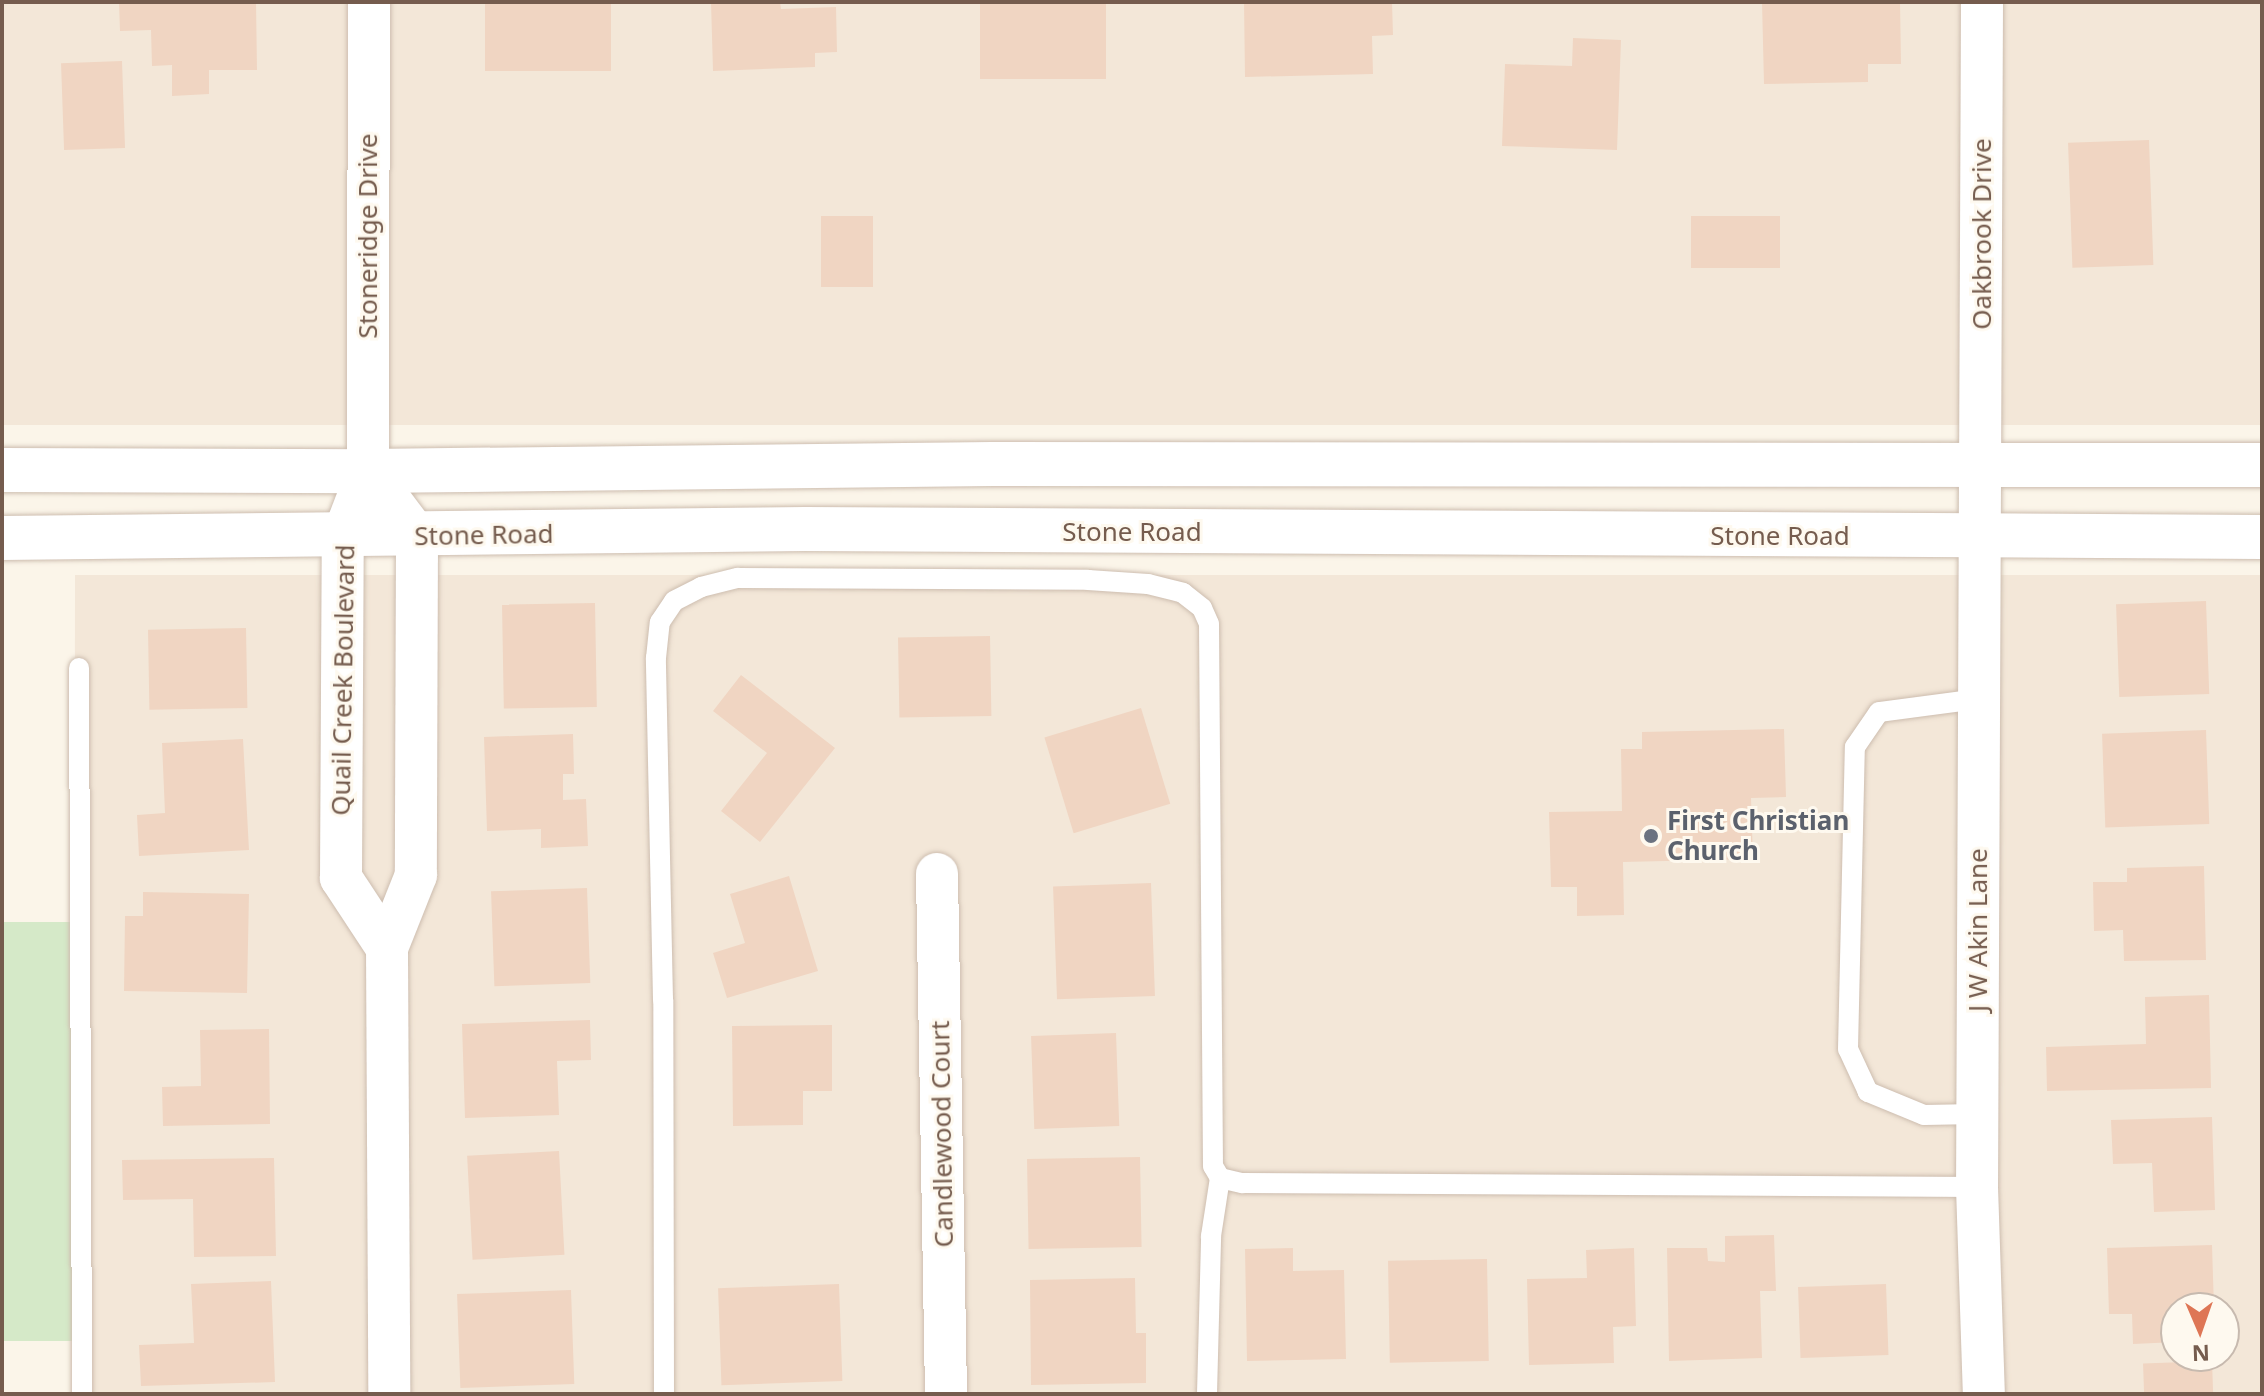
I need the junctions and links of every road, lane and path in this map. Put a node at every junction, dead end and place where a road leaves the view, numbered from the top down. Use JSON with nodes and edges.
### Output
{"nodes":[{"id":1,"x":369,"y":2,"type":"edge"},
{"id":2,"x":1982,"y":2,"type":"edge"},
{"id":3,"x":1980,"y":465,"type":"junction"},
{"id":4,"x":2262,"y":465,"type":"edge"},
{"id":5,"x":2,"y":470,"type":"edge"},
{"id":6,"x":368,"y":471,"type":"junction"},
{"id":7,"x":343,"y":536,"type":"junction"},
{"id":8,"x":417,"y":536,"type":"junction"},
{"id":9,"x":1980,"y":536,"type":"junction"},
{"id":10,"x":2262,"y":537,"type":"edge"},
{"id":11,"x":2,"y":538,"type":"edge"},
{"id":12,"x":79,"y":668,"type":"dead end"},
{"id":13,"x":1978,"y":699,"type":"junction"},
{"id":14,"x":937,"y":874,"type":"dead end"},
{"id":15,"x":387,"y":948,"type":"junction"},
{"id":16,"x":1977,"y":1114,"type":"junction"},
{"id":17,"x":1220,"y":1178,"type":"junction"},
{"id":18,"x":1977,"y":1187,"type":"junction"},
{"id":19,"x":82,"y":1394,"type":"edge"},
{"id":20,"x":389,"y":1394,"type":"edge"},
{"id":21,"x":664,"y":1394,"type":"edge"},
{"id":22,"x":946,"y":1394,"type":"edge"},
{"id":23,"x":1207,"y":1394,"type":"edge"},
{"id":24,"x":1984,"y":1394,"type":"edge"}],
"edges":[{"from":1,"to":6,"type":"street","name":"Stoneridge Drive"},
{"from":2,"to":3,"type":"street","name":"Oakbrook Drive"},
{"from":3,"to":4,"type":"main road"},
{"from":3,"to":6,"type":"main road"},
{"from":3,"to":9,"type":"street","name":"J W Akin Lane"},
{"from":5,"to":6,"type":"main road"},
{"from":6,"to":7,"type":"street","name":"Quail Creek Boulevard"},
{"from":6,"to":8,"type":"street"},
{"from":7,"to":8,"type":"main road","name":"Stone Road"},
{"from":7,"to":11,"type":"main road","name":"Stone Road"},
{"from":7,"to":15,"type":"street","name":"Quail Creek Boulevard"},
{"from":8,"to":9,"type":"main road","name":"Stone Road"},
{"from":8,"to":15,"type":"street"},
{"from":9,"to":10,"type":"main road","name":"Stone Road"},
{"from":9,"to":13,"type":"street","name":"J W Akin Lane"},
{"from":12,"to":19,"type":"lane"},
{"from":13,"to":16,"type":"street","name":"J W Akin Lane"},
{"from":13,"to":16,"type":"lane"},
{"from":14,"to":22,"type":"street","name":"Candlewood Court"},
{"from":15,"to":20,"type":"street"},
{"from":16,"to":18,"type":"street","name":"J W Akin Lane"},
{"from":17,"to":18,"type":"lane"},
{"from":17,"to":21,"type":"lane"},
{"from":17,"to":23,"type":"lane"},
{"from":18,"to":24,"type":"street","name":"J W Akin Lane"}]}
